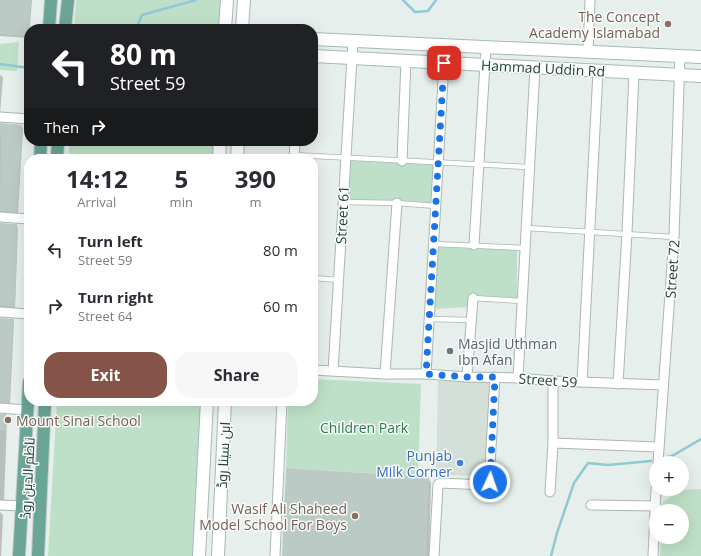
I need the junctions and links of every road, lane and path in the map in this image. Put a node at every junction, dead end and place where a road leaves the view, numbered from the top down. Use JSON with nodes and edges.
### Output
{"nodes":[{"id":1,"x":51,"y":0,"type":"edge"},
{"id":2,"x":68,"y":0,"type":"edge"},
{"id":3,"x":227,"y":0,"type":"edge"},
{"id":4,"x":244,"y":0,"type":"edge"},
{"id":5,"x":590,"y":0,"type":"edge"},
{"id":6,"x":49,"y":24,"type":"edge"},
{"id":7,"x":66,"y":24,"type":"edge"},
{"id":8,"x":225,"y":24,"type":"edge"},
{"id":9,"x":242,"y":24,"type":"edge"},
{"id":10,"x":318,"y":39,"type":"edge"},
{"id":11,"x":353,"y":41,"type":"junction"},
{"id":12,"x":486,"y":47,"type":"junction"},
{"id":13,"x":588,"y":52,"type":"junction"},
{"id":14,"x":318,"y":56,"type":"edge"},
{"id":15,"x":680,"y":56,"type":"junction"},
{"id":16,"x":701,"y":57,"type":"edge"},
{"id":17,"x":351,"y":58,"type":"junction"},
{"id":18,"x":406,"y":61,"type":"junction"},
{"id":19,"x":444,"y":63,"type":"junction"},
{"id":20,"x":485,"y":65,"type":"junction"},
{"id":21,"x":534,"y":68,"type":"junction"},
{"id":22,"x":598,"y":71,"type":"junction"},
{"id":23,"x":634,"y":73,"type":"junction"},
{"id":24,"x":680,"y":75,"type":"junction"},
{"id":25,"x":701,"y":76,"type":"edge"},
{"id":26,"x":0,"y":117,"type":"edge"},
{"id":27,"x":24,"y":119,"type":"edge"},
{"id":28,"x":318,"y":157,"type":"edge"},
{"id":29,"x":346,"y":158,"type":"junction"},
{"id":30,"x":402,"y":160,"type":"junction"},
{"id":31,"x":438,"y":162,"type":"junction"},
{"id":32,"x":478,"y":164,"type":"junction"},
{"id":33,"x":529,"y":167,"type":"junction"},
{"id":34,"x":343,"y":202,"type":"junction"},
{"id":35,"x":397,"y":203,"type":"junction"},
{"id":36,"x":436,"y":206,"type":"junction"},
{"id":37,"x":0,"y":217,"type":"edge"},
{"id":38,"x":24,"y":219,"type":"edge"},
{"id":39,"x":526,"y":228,"type":"junction"},
{"id":40,"x":591,"y":231,"type":"junction"},
{"id":41,"x":627,"y":233,"type":"junction"},
{"id":42,"x":674,"y":237,"type":"junction"},
{"id":43,"x":434,"y":244,"type":"junction"},
{"id":44,"x":474,"y":245,"type":"junction"},
{"id":45,"x":525,"y":248,"type":"junction"},
{"id":46,"x":318,"y":278,"type":"edge"},
{"id":47,"x":339,"y":280,"type":"junction"},
{"id":48,"x":473,"y":298,"type":"joint"},
{"id":49,"x":522,"y":301,"type":"junction"},
{"id":50,"x":0,"y":312,"type":"edge"},
{"id":51,"x":24,"y":314,"type":"edge"},
{"id":52,"x":429,"y":319,"type":"junction"},
{"id":53,"x":472,"y":320,"type":"junction"},
{"id":54,"x":318,"y":370,"type":"edge"},
{"id":55,"x":333,"y":371,"type":"junction"},
{"id":56,"x":385,"y":374,"type":"junction"},
{"id":57,"x":426,"y":374,"type":"junction"},
{"id":58,"x":467,"y":377,"type":"junction"},
{"id":59,"x":495,"y":377,"type":"junction"},
{"id":60,"x":518,"y":378,"type":"junction"},
{"id":61,"x":552,"y":381,"type":"junction"},
{"id":62,"x":582,"y":382,"type":"junction"},
{"id":63,"x":618,"y":384,"type":"junction"},
{"id":64,"x":663,"y":385,"type":"junction"},
{"id":65,"x":27,"y":406,"type":"edge"},
{"id":66,"x":46,"y":406,"type":"edge"},
{"id":67,"x":207,"y":406,"type":"edge"},
{"id":68,"x":226,"y":406,"type":"edge"},
{"id":69,"x":282,"y":406,"type":"edge"},
{"id":70,"x":0,"y":408,"type":"edge"},
{"id":71,"x":27,"y":410,"type":"junction"},
{"id":72,"x":553,"y":443,"type":"junction"},
{"id":73,"x":658,"y":447,"type":"junction"},
{"id":74,"x":658,"y":456,"type":"edge"},
{"id":75,"x":550,"y":492,"type":"dead end"},
{"id":76,"x":0,"y":505,"type":"edge"},
{"id":77,"x":591,"y":505,"type":"dead end"},
{"id":78,"x":22,"y":506,"type":"junction"},
{"id":79,"x":649,"y":506,"type":"edge"},
{"id":80,"x":654,"y":544,"type":"edge"},
{"id":81,"x":19,"y":554,"type":"edge"},
{"id":82,"x":38,"y":554,"type":"edge"},
{"id":83,"x":199,"y":556,"type":"edge"},
{"id":84,"x":218,"y":556,"type":"edge"},
{"id":85,"x":275,"y":556,"type":"edge"},
{"id":86,"x":434,"y":556,"type":"edge"},
{"id":87,"x":653,"y":556,"type":"edge"}],
"edges":[{"from":1,"to":6,"type":"main road"},
{"from":2,"to":7,"type":"main road"},
{"from":3,"to":8,"type":"street"},
{"from":4,"to":9,"type":"street"},
{"from":5,"to":13,"type":"street"},
{"from":10,"to":11,"type":"street","name":"Hammad Uddin Rd"},
{"from":11,"to":12,"type":"street","name":"Hammad Uddin Rd"},
{"from":11,"to":17,"type":"street","name":"Street 61"},
{"from":12,"to":13,"type":"street","name":"Hammad Uddin Rd"},
{"from":12,"to":20,"type":"street"},
{"from":13,"to":15,"type":"street","name":"Hammad Uddin Rd"},
{"from":14,"to":17,"type":"street","name":"Hammad Uddin Rd"},
{"from":15,"to":16,"type":"street","name":"Hammad Uddin Rd"},
{"from":15,"to":24,"type":"street","name":"Street 72"},
{"from":17,"to":18,"type":"street","name":"Hammad Uddin Rd"},
{"from":17,"to":29,"type":"street","name":"Street 61"},
{"from":18,"to":19,"type":"street","name":"Hammad Uddin Rd"},
{"from":18,"to":30,"type":"street"},
{"from":19,"to":20,"type":"street","name":"Hammad Uddin Rd"},
{"from":19,"to":31,"type":"street"},
{"from":20,"to":21,"type":"street","name":"Hammad Uddin Rd"},
{"from":20,"to":32,"type":"street"},
{"from":21,"to":22,"type":"street","name":"Hammad Uddin Rd"},
{"from":21,"to":33,"type":"street"},
{"from":22,"to":23,"type":"street","name":"Hammad Uddin Rd"},
{"from":22,"to":40,"type":"street"},
{"from":23,"to":24,"type":"street","name":"Hammad Uddin Rd"},
{"from":23,"to":41,"type":"street"},
{"from":24,"to":25,"type":"street","name":"Hammad Uddin Rd"},
{"from":24,"to":42,"type":"street","name":"Street 72"},
{"from":26,"to":27,"type":"street"},
{"from":28,"to":29,"type":"lane"},
{"from":29,"to":30,"type":"lane"},
{"from":29,"to":34,"type":"street","name":"Street 61"},
{"from":30,"to":31,"type":"lane"},
{"from":31,"to":32,"type":"lane"},
{"from":31,"to":36,"type":"street"},
{"from":32,"to":33,"type":"lane"},
{"from":32,"to":44,"type":"street"},
{"from":33,"to":39,"type":"street"},
{"from":34,"to":35,"type":"lane"},
{"from":34,"to":47,"type":"street","name":"Street 61"},
{"from":35,"to":36,"type":"lane"},
{"from":35,"to":56,"type":"street"},
{"from":36,"to":43,"type":"street"},
{"from":37,"to":38,"type":"street"},
{"from":39,"to":40,"type":"lane"},
{"from":39,"to":45,"type":"street"},
{"from":40,"to":41,"type":"lane"},
{"from":40,"to":62,"type":"street"},
{"from":41,"to":42,"type":"lane"},
{"from":41,"to":63,"type":"street"},
{"from":42,"to":64,"type":"street","name":"Street 72"},
{"from":43,"to":44,"type":"lane"},
{"from":43,"to":52,"type":"street"},
{"from":44,"to":45,"type":"lane"},
{"from":45,"to":49,"type":"street"},
{"from":46,"to":47,"type":"lane"},
{"from":47,"to":55,"type":"street","name":"Street 61"},
{"from":48,"to":49,"type":"lane"},
{"from":48,"to":53,"type":"street"},
{"from":49,"to":60,"type":"street"},
{"from":50,"to":51,"type":"street"},
{"from":52,"to":53,"type":"lane"},
{"from":52,"to":57,"type":"street"},
{"from":53,"to":58,"type":"street"},
{"from":54,"to":55,"type":"street","name":"Street 59"},
{"from":55,"to":56,"type":"street","name":"Street 59"},
{"from":56,"to":57,"type":"street","name":"Street 59"},
{"from":57,"to":58,"type":"street","name":"Street 59"},
{"from":58,"to":59,"type":"street","name":"Street 59"},
{"from":59,"to":60,"type":"street","name":"Street 59"},
{"from":59,"to":86,"type":"street"},
{"from":60,"to":61,"type":"street","name":"Street 59"},
{"from":61,"to":62,"type":"street","name":"Street 59"},
{"from":61,"to":72,"type":"street"},
{"from":62,"to":63,"type":"street","name":"Street 59"},
{"from":63,"to":64,"type":"street","name":"Street 59"},
{"from":64,"to":73,"type":"street","name":"Street 72"},
{"from":65,"to":71,"type":"main road","name":"ناظم الدین روڈ"},
{"from":66,"to":82,"type":"main road","name":"ناظم الدین روڈ"},
{"from":67,"to":83,"type":"street","name":"ابن سینا روڈ"},
{"from":68,"to":84,"type":"street","name":"ابن سینا روڈ"},
{"from":69,"to":85,"type":"street"},
{"from":70,"to":71,"type":"street"},
{"from":71,"to":78,"type":"main road","name":"ناظم الدین روڈ"},
{"from":72,"to":73,"type":"street"},
{"from":72,"to":75,"type":"street"},
{"from":73,"to":74,"type":"street","name":"Street 72"},
{"from":76,"to":78,"type":"street"},
{"from":77,"to":79,"type":"street"},
{"from":78,"to":81,"type":"main road","name":"ناظم الدین روڈ"},
{"from":80,"to":87,"type":"street"},
{"from":81,"to":82,"type":"main road"}]}
